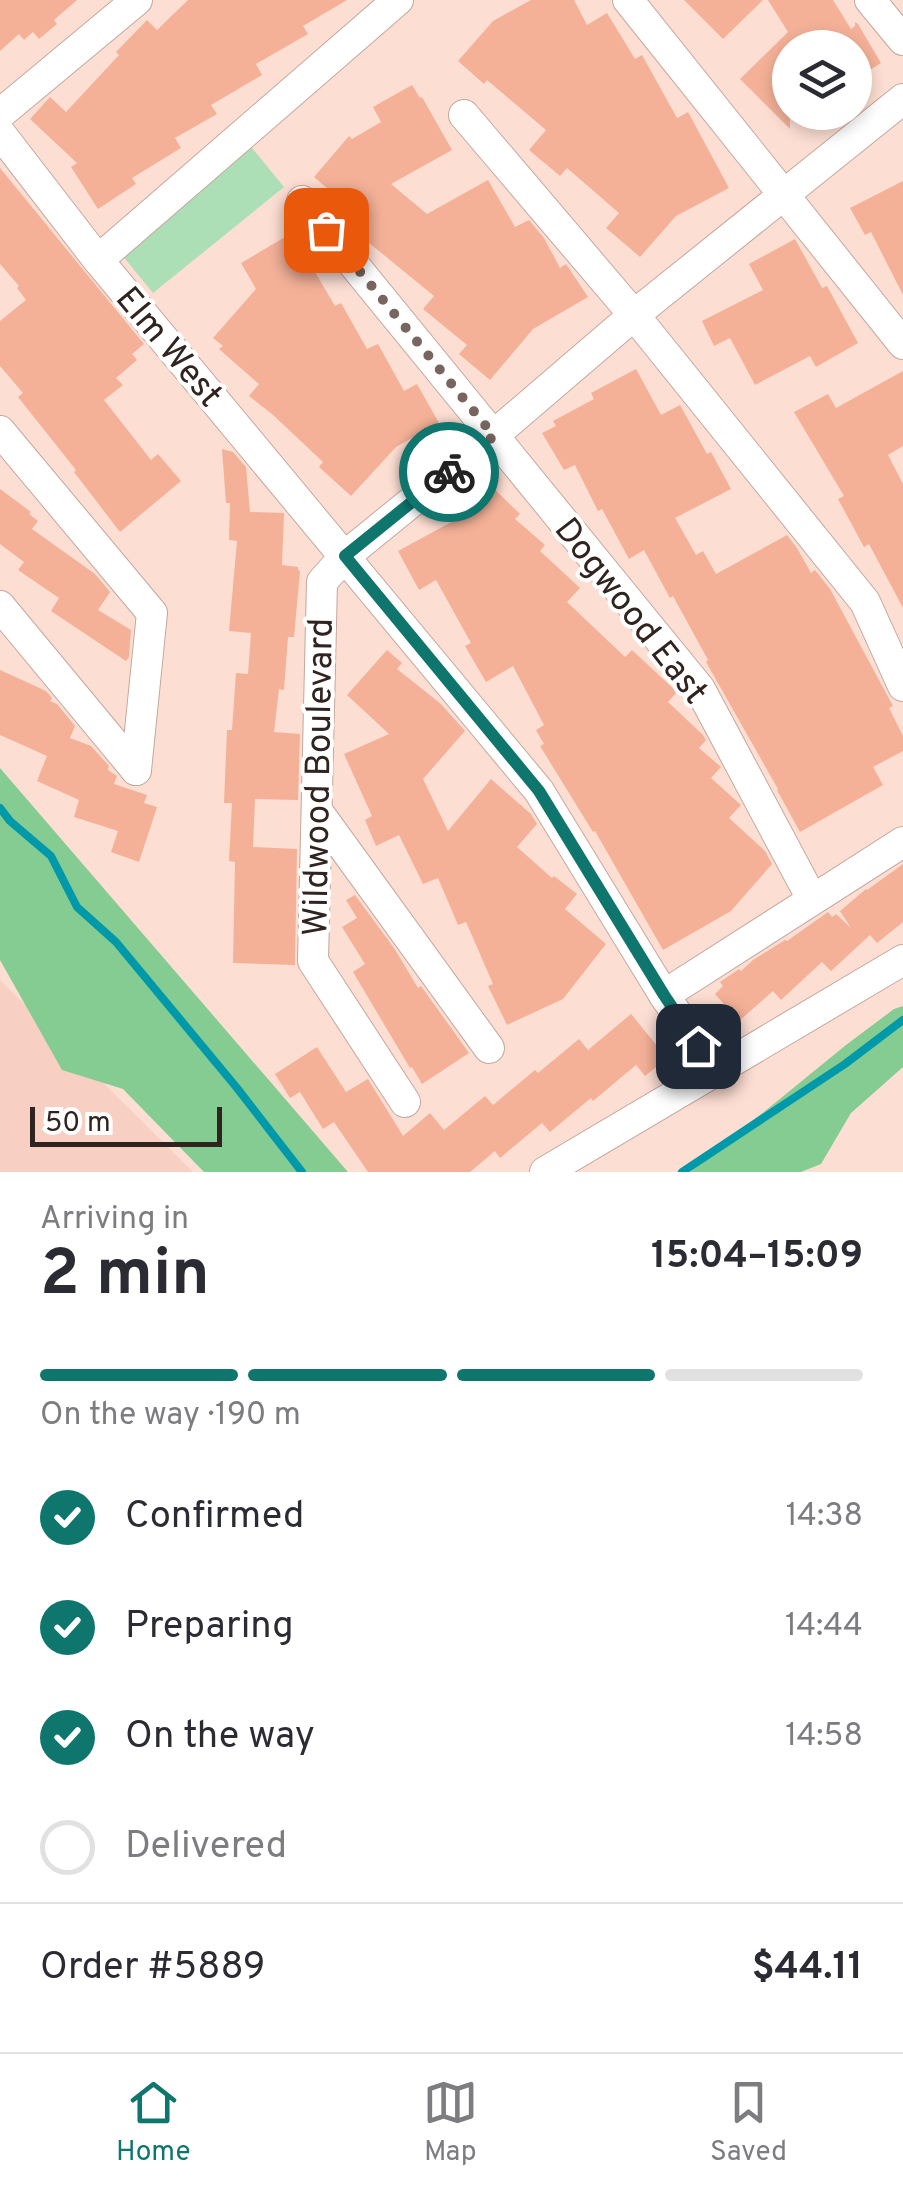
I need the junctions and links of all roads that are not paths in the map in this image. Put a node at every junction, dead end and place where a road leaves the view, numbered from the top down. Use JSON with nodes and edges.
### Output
{"nodes":[{"id":1,"x":137,"y":0,"type":"edge"},
{"id":2,"x":398,"y":0,"type":"edge"},
{"id":3,"x":628,"y":0,"type":"edge"},
{"id":4,"x":870,"y":0,"type":"edge"},
{"id":5,"x":903,"y":40,"type":"edge"},
{"id":6,"x":903,"y":99,"type":"edge"},
{"id":7,"x":0,"y":114,"type":"edge"},
{"id":8,"x":464,"y":115,"type":"dead end"},
{"id":9,"x":0,"y":133,"type":"edge"},
{"id":10,"x":785,"y":194,"type":"junction"},
{"id":11,"x":302,"y":201,"type":"dead end"},
{"id":12,"x":98,"y":260,"type":"junction"},
{"id":13,"x":634,"y":315,"type":"junction"},
{"id":14,"x":903,"y":344,"type":"edge"},
{"id":15,"x":0,"y":431,"type":"edge"},
{"id":16,"x":494,"y":436,"type":"junction"},
{"id":17,"x":345,"y":556,"type":"junction"},
{"id":18,"x":0,"y":606,"type":"edge"},
{"id":19,"x":903,"y":686,"type":"edge"},
{"id":20,"x":318,"y":812,"type":"junction"},
{"id":21,"x":903,"y":842,"type":"edge"},
{"id":22,"x":812,"y":900,"type":"junction"},
{"id":23,"x":903,"y":960,"type":"edge"},
{"id":24,"x":664,"y":995,"type":"junction"},
{"id":25,"x":489,"y":1048,"type":"dead end"},
{"id":26,"x":716,"y":1071,"type":"junction"},
{"id":27,"x":405,"y":1102,"type":"dead end"},
{"id":28,"x":544,"y":1172,"type":"edge"}],
"edges":[{"from":1,"to":7,"type":"street"},
{"from":2,"to":12,"type":"street"},
{"from":3,"to":10,"type":"street"},
{"from":4,"to":5,"type":"street"},
{"from":6,"to":10,"type":"street","name":"Wildwood Boulevard"},
{"from":8,"to":13,"type":"street"},
{"from":9,"to":12,"type":"street","name":"Elm West"},
{"from":10,"to":13,"type":"street","name":"Wildwood Boulevard"},
{"from":10,"to":14,"type":"street"},
{"from":11,"to":16,"type":"street","name":"Dogwood East"},
{"from":12,"to":17,"type":"street","name":"Elm West"},
{"from":13,"to":16,"type":"street","name":"Wildwood Boulevard"},
{"from":13,"to":19,"type":"street"},
{"from":15,"to":18,"type":"street"},
{"from":16,"to":17,"type":"street","name":"Wildwood Boulevard"},
{"from":16,"to":22,"type":"street","name":"Dogwood East"},
{"from":17,"to":20,"type":"street","name":"Wildwood Boulevard"},
{"from":17,"to":24,"type":"street","name":"Elm West"},
{"from":20,"to":25,"type":"street"},
{"from":20,"to":27,"type":"street","name":"Wildwood Boulevard"},
{"from":21,"to":22,"type":"street"},
{"from":22,"to":24,"type":"street"},
{"from":23,"to":26,"type":"street"},
{"from":24,"to":26,"type":"street","name":"Elm West"},
{"from":26,"to":28,"type":"street"}]}
